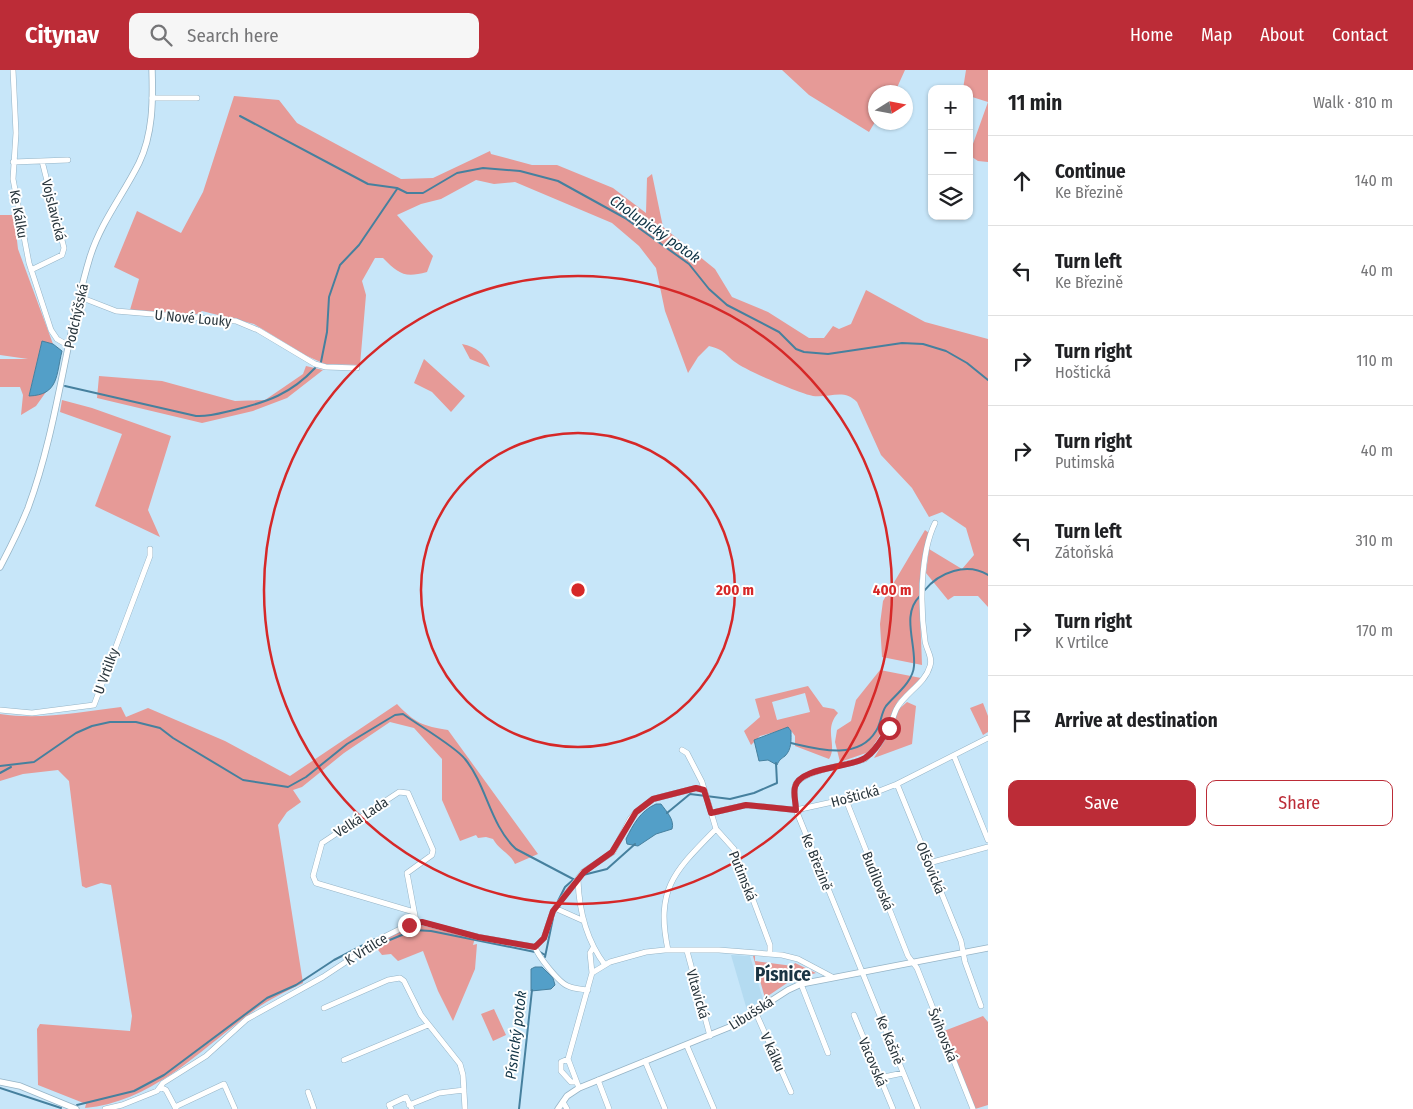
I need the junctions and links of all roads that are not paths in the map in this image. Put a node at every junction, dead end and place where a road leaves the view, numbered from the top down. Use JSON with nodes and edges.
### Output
{"nodes":[{"id":1,"x":13,"y":70,"type":"edge"},
{"id":2,"x":152,"y":70,"type":"edge"},
{"id":3,"x":152,"y":98,"type":"junction"},
{"id":4,"x":197,"y":98,"type":"dead end"},
{"id":5,"x":68,"y":160,"type":"dead end"},
{"id":6,"x":42,"y":161,"type":"junction"},
{"id":7,"x":13,"y":162,"type":"junction"},
{"id":8,"x":31,"y":270,"type":"junction"},
{"id":9,"x":80,"y":297,"type":"junction"},
{"id":10,"x":69,"y":346,"type":"junction"},
{"id":11,"x":356,"y":368,"type":"dead end"},
{"id":12,"x":935,"y":523,"type":"dead end"},
{"id":13,"x":150,"y":548,"type":"dead end"},
{"id":14,"x":0,"y":567,"type":"edge"},
{"id":15,"x":0,"y":710,"type":"edge"},
{"id":16,"x":988,"y":738,"type":"edge"},
{"id":17,"x":682,"y":750,"type":"dead end"},
{"id":18,"x":954,"y":756,"type":"junction"},
{"id":19,"x":897,"y":784,"type":"junction"},
{"id":20,"x":705,"y":793,"type":"junction"},
{"id":21,"x":846,"y":800,"type":"junction"},
{"id":22,"x":796,"y":810,"type":"junction"},
{"id":23,"x":711,"y":813,"type":"junction"},
{"id":24,"x":716,"y":829,"type":"junction"},
{"id":25,"x":988,"y":840,"type":"edge"},
{"id":26,"x":988,"y":847,"type":"edge"},
{"id":27,"x":929,"y":864,"type":"junction"},
{"id":28,"x":580,"y":877,"type":"junction"},
{"id":29,"x":557,"y":909,"type":"junction"},
{"id":30,"x":414,"y":912,"type":"junction"},
{"id":31,"x":584,"y":920,"type":"junction"},
{"id":32,"x":416,"y":921,"type":"junction"},
{"id":33,"x":593,"y":948,"type":"junction"},
{"id":34,"x":988,"y":948,"type":"edge"},
{"id":35,"x":668,"y":950,"type":"junction"},
{"id":36,"x":536,"y":951,"type":"junction"},
{"id":37,"x":687,"y":951,"type":"junction"},
{"id":38,"x":963,"y":953,"type":"junction"},
{"id":39,"x":770,"y":954,"type":"junction"},
{"id":40,"x":912,"y":962,"type":"junction"},
{"id":41,"x":605,"y":965,"type":"junction"},
{"id":42,"x":862,"y":971,"type":"junction"},
{"id":43,"x":592,"y":974,"type":"junction"},
{"id":44,"x":832,"y":977,"type":"junction"},
{"id":45,"x":801,"y":984,"type":"junction"},
{"id":46,"x":588,"y":990,"type":"junction"},
{"id":47,"x":980,"y":1006,"type":"dead end"},
{"id":48,"x":324,"y":1008,"type":"dead end"},
{"id":49,"x":755,"y":1011,"type":"junction"},
{"id":50,"x":854,"y":1015,"type":"dead end"},
{"id":51,"x":428,"y":1025,"type":"junction"},
{"id":52,"x":710,"y":1036,"type":"junction"},
{"id":53,"x":687,"y":1046,"type":"junction"},
{"id":54,"x":828,"y":1053,"type":"dead end"},
{"id":55,"x":568,"y":1059,"type":"junction"},
{"id":56,"x":344,"y":1060,"type":"dead end"},
{"id":57,"x":645,"y":1061,"type":"junction"},
{"id":58,"x":903,"y":1073,"type":"junction"},
{"id":59,"x":879,"y":1078,"type":"junction"},
{"id":60,"x":598,"y":1080,"type":"junction"},
{"id":61,"x":0,"y":1082,"type":"edge"},
{"id":62,"x":578,"y":1085,"type":"junction"},
{"id":63,"x":160,"y":1087,"type":"junction"},
{"id":64,"x":464,"y":1090,"type":"junction"},
{"id":65,"x":308,"y":1092,"type":"dead end"},
{"id":66,"x":791,"y":1092,"type":"dead end"},
{"id":67,"x":563,"y":1102,"type":"junction"},
{"id":68,"x":410,"y":1107,"type":"edge"},
{"id":69,"x":176,"y":1108,"type":"edge"},
{"id":70,"x":76,"y":1109,"type":"edge"},
{"id":71,"x":106,"y":1109,"type":"edge"},
{"id":72,"x":235,"y":1109,"type":"edge"},
{"id":73,"x":314,"y":1109,"type":"edge"},
{"id":74,"x":391,"y":1109,"type":"edge"},
{"id":75,"x":465,"y":1109,"type":"edge"},
{"id":76,"x":558,"y":1109,"type":"edge"},
{"id":77,"x":567,"y":1109,"type":"edge"},
{"id":78,"x":610,"y":1109,"type":"edge"},
{"id":79,"x":665,"y":1109,"type":"edge"},
{"id":80,"x":714,"y":1109,"type":"edge"},
{"id":81,"x":893,"y":1109,"type":"edge"},
{"id":82,"x":918,"y":1109,"type":"edge"},
{"id":83,"x":973,"y":1109,"type":"edge"}],
"edges":[{"from":1,"to":7,"type":"street","name":"Ke Kálku"},
{"from":2,"to":3,"type":"street","name":"Podchýšská"},
{"from":3,"to":4,"type":"street"},
{"from":3,"to":9,"type":"street","name":"Podchýšská"},
{"from":5,"to":6,"type":"street","name":"Vojslavická"},
{"from":6,"to":7,"type":"street","name":"Vojslavická"},
{"from":6,"to":8,"type":"street","name":"Vojslavická"},
{"from":7,"to":8,"type":"street","name":"Ke Kálku"},
{"from":8,"to":10,"type":"street","name":"Ke Kálku"},
{"from":9,"to":10,"type":"street","name":"Podchýšská"},
{"from":9,"to":11,"type":"street","name":"U Nové Louky"},
{"from":10,"to":14,"type":"street","name":"Podchýšská"},
{"from":12,"to":22,"type":"street","name":"Ke Březině"},
{"from":13,"to":15,"type":"street","name":"U Vrtilky"},
{"from":16,"to":18,"type":"street","name":"Hoštická"},
{"from":17,"to":20,"type":"street","name":"Putimská"},
{"from":18,"to":19,"type":"street","name":"Hoštická"},
{"from":18,"to":25,"type":"street"},
{"from":19,"to":21,"type":"street","name":"Hoštická"},
{"from":19,"to":27,"type":"street","name":"Olšovická"},
{"from":20,"to":23,"type":"street","name":"Putimská"},
{"from":20,"to":28,"type":"street"},
{"from":21,"to":22,"type":"street","name":"Hoštická"},
{"from":21,"to":40,"type":"street","name":"Budilovská"},
{"from":22,"to":23,"type":"street","name":"Hoštická"},
{"from":22,"to":42,"type":"street","name":"Ke Březině"},
{"from":23,"to":24,"type":"street","name":"Putimská"},
{"from":24,"to":35,"type":"street"},
{"from":24,"to":39,"type":"street","name":"Putimská"},
{"from":26,"to":27,"type":"street"},
{"from":27,"to":38,"type":"street","name":"Olšovická"},
{"from":28,"to":29,"type":"street"},
{"from":28,"to":31,"type":"street"},
{"from":29,"to":31,"type":"street"},
{"from":29,"to":36,"type":"street"},
{"from":30,"to":30,"type":"street","name":"Velká Lada"},
{"from":30,"to":32,"type":"street","name":"Velká Lada"},
{"from":31,"to":33,"type":"street"},
{"from":32,"to":36,"type":"street"},
{"from":32,"to":63,"type":"street","name":"K Vrtilce"},
{"from":33,"to":41,"type":"street"},
{"from":33,"to":43,"type":"street"},
{"from":34,"to":38,"type":"street","name":"Libušská"},
{"from":35,"to":37,"type":"street"},
{"from":35,"to":41,"type":"street"},
{"from":36,"to":46,"type":"street"},
{"from":37,"to":39,"type":"street"},
{"from":37,"to":52,"type":"street","name":"Vltavická"},
{"from":38,"to":40,"type":"street","name":"Libušská"},
{"from":38,"to":47,"type":"street","name":"Olšovická"},
{"from":39,"to":44,"type":"street"},
{"from":40,"to":42,"type":"street","name":"Libušská"},
{"from":40,"to":83,"type":"street","name":"Švihovská"},
{"from":41,"to":43,"type":"street"},
{"from":42,"to":44,"type":"street","name":"Libušská"},
{"from":42,"to":58,"type":"street","name":"Ke Kašně"},
{"from":43,"to":46,"type":"street"},
{"from":44,"to":45,"type":"street","name":"Libušská"},
{"from":45,"to":49,"type":"street","name":"Libušská"},
{"from":45,"to":54,"type":"street"},
{"from":46,"to":55,"type":"street"},
{"from":48,"to":51,"type":"street"},
{"from":49,"to":52,"type":"street","name":"Libušská"},
{"from":49,"to":66,"type":"street","name":"V kálku"},
{"from":50,"to":59,"type":"street","name":"Vacovská"},
{"from":51,"to":56,"type":"street"},
{"from":51,"to":64,"type":"street"},
{"from":52,"to":53,"type":"street","name":"Libušská"},
{"from":53,"to":57,"type":"street","name":"Libušská"},
{"from":53,"to":80,"type":"street"},
{"from":55,"to":62,"type":"street"},
{"from":55,"to":62,"type":"street"},
{"from":57,"to":60,"type":"street","name":"Libušská"},
{"from":57,"to":79,"type":"street"},
{"from":58,"to":59,"type":"street"},
{"from":58,"to":82,"type":"street","name":"Ke Kašně"},
{"from":59,"to":81,"type":"street","name":"Vacovská"},
{"from":60,"to":62,"type":"street","name":"Libušská"},
{"from":60,"to":78,"type":"street"},
{"from":61,"to":70,"type":"street"},
{"from":62,"to":67,"type":"street","name":"Libušská"},
{"from":63,"to":69,"type":"street"},
{"from":63,"to":71,"type":"street","name":"K Vrtilce"},
{"from":64,"to":68,"type":"street"},
{"from":64,"to":75,"type":"street"},
{"from":65,"to":73,"type":"street"},
{"from":67,"to":76,"type":"street","name":"Libušská"},
{"from":67,"to":77,"type":"street"},
{"from":68,"to":74,"type":"street"},
{"from":69,"to":72,"type":"street"}]}
